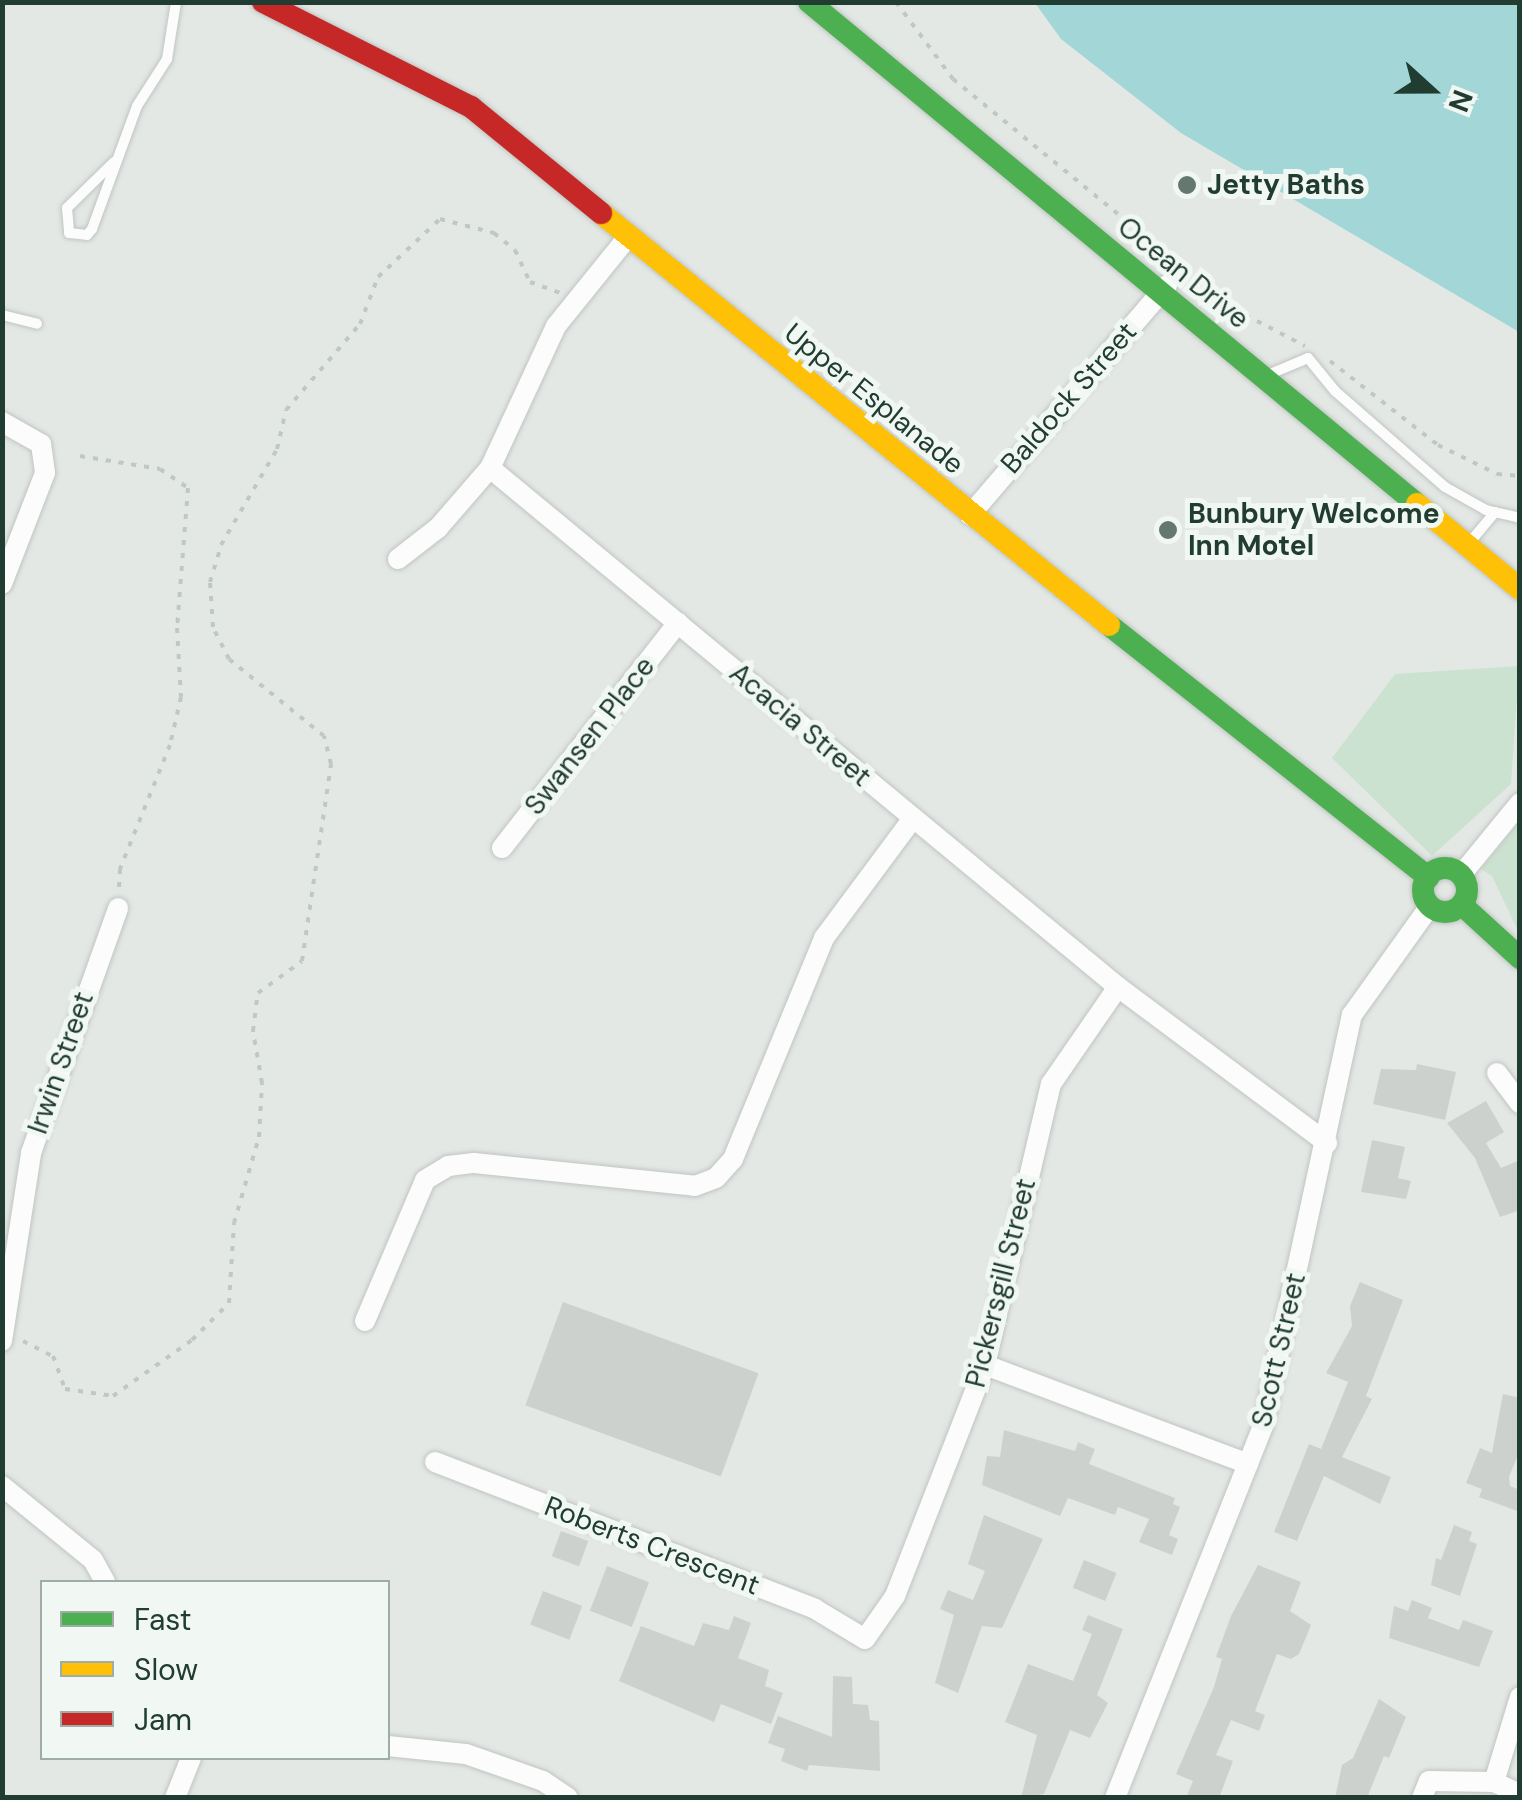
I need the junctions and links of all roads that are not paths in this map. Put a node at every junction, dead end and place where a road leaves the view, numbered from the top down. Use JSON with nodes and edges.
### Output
{"nodes":[{"id":1,"x":176,"y":2,"type":"edge"},
{"id":2,"x":262,"y":2,"type":"edge"},
{"id":3,"x":809,"y":2,"type":"edge"},
{"id":4,"x":832,"y":2,"type":"edge"},
{"id":5,"x":114,"y":162,"type":"junction"},
{"id":6,"x":627,"y":238,"type":"junction"},
{"id":7,"x":1165,"y":288,"type":"junction"},
{"id":8,"x":2,"y":315,"type":"edge"},
{"id":9,"x":37,"y":324,"type":"dead end"},
{"id":10,"x":1270,"y":374,"type":"junction"},
{"id":11,"x":2,"y":422,"type":"edge"},
{"id":12,"x":490,"y":468,"type":"junction"},
{"id":13,"x":1495,"y":512,"type":"junction"},
{"id":14,"x":970,"y":515,"type":"junction"},
{"id":15,"x":1520,"y":518,"type":"edge"},
{"id":16,"x":1472,"y":540,"type":"junction"},
{"id":17,"x":398,"y":559,"type":"dead end"},
{"id":18,"x":1520,"y":569,"type":"edge"},
{"id":19,"x":2,"y":584,"type":"edge"},
{"id":20,"x":1520,"y":589,"type":"edge"},
{"id":21,"x":678,"y":623,"type":"junction"},
{"id":22,"x":1520,"y":803,"type":"edge"},
{"id":23,"x":913,"y":818,"type":"junction"},
{"id":24,"x":502,"y":848,"type":"dead end"},
{"id":25,"x":1461,"y":875,"type":"junction"},
{"id":26,"x":1428,"y":876,"type":"junction"},
{"id":27,"x":1462,"y":905,"type":"junction"},
{"id":28,"x":1430,"y":906,"type":"junction"},
{"id":29,"x":118,"y":908,"type":"road end"},
{"id":30,"x":1520,"y":958,"type":"edge"},
{"id":31,"x":1118,"y":987,"type":"junction"},
{"id":32,"x":1497,"y":1073,"type":"dead end"},
{"id":33,"x":1520,"y":1103,"type":"edge"},
{"id":34,"x":1327,"y":1142,"type":"junction"},
{"id":35,"x":365,"y":1321,"type":"dead end"},
{"id":36,"x":4,"y":1337,"type":"edge"},
{"id":37,"x":985,"y":1365,"type":"junction"},
{"id":38,"x":435,"y":1462,"type":"dead end"},
{"id":39,"x":1248,"y":1464,"type":"junction"},
{"id":40,"x":2,"y":1486,"type":"edge"},
{"id":41,"x":105,"y":1580,"type":"edge"},
{"id":42,"x":865,"y":1639,"type":"joint"},
{"id":43,"x":1520,"y":1697,"type":"edge"},
{"id":44,"x":390,"y":1746,"type":"edge"},
{"id":45,"x":190,"y":1760,"type":"edge"},
{"id":46,"x":1494,"y":1782,"type":"junction"},
{"id":47,"x":1520,"y":1794,"type":"edge"},
{"id":48,"x":175,"y":1798,"type":"edge"},
{"id":49,"x":568,"y":1798,"type":"edge"},
{"id":50,"x":1115,"y":1798,"type":"edge"},
{"id":51,"x":1422,"y":1798,"type":"edge"}],
"edges":[{"from":1,"to":5,"type":"lane"},
{"from":2,"to":6,"type":"street","name":"Upper Esplanade"},
{"from":3,"to":7,"type":"street","name":"Ocean Drive"},
{"from":4,"to":7,"type":"street","name":"Ocean Drive"},
{"from":5,"to":5,"type":"lane"},
{"from":6,"to":12,"type":"street"},
{"from":6,"to":14,"type":"street","name":"Upper Esplanade"},
{"from":7,"to":10,"type":"street","name":"Ocean Drive"},
{"from":7,"to":14,"type":"street","name":"Baldock Street"},
{"from":8,"to":9,"type":"lane"},
{"from":10,"to":13,"type":"lane"},
{"from":10,"to":16,"type":"street","name":"Ocean Drive"},
{"from":11,"to":19,"type":"street"},
{"from":12,"to":17,"type":"street"},
{"from":12,"to":21,"type":"street","name":"Acacia Street"},
{"from":13,"to":15,"type":"lane"},
{"from":13,"to":16,"type":"lane"},
{"from":14,"to":26,"type":"street","name":"Upper Esplanade"},
{"from":16,"to":18,"type":"street","name":"Ocean Drive"},
{"from":16,"to":20,"type":"street","name":"Ocean Drive"},
{"from":21,"to":23,"type":"street","name":"Acacia Street"},
{"from":21,"to":24,"type":"street","name":"Swansen Place"},
{"from":22,"to":25,"type":"street"},
{"from":23,"to":31,"type":"street","name":"Acacia Street"},
{"from":23,"to":35,"type":"street"},
{"from":25,"to":26,"type":"street"},
{"from":25,"to":27,"type":"street"},
{"from":26,"to":28,"type":"street"},
{"from":27,"to":28,"type":"street"},
{"from":27,"to":30,"type":"street"},
{"from":28,"to":34,"type":"street","name":"Scott Street"},
{"from":29,"to":36,"type":"street","name":"Irwin Street"},
{"from":31,"to":34,"type":"street","name":"Acacia Street"},
{"from":31,"to":37,"type":"street","name":"Pickersgill Street"},
{"from":32,"to":33,"type":"street"},
{"from":34,"to":39,"type":"street","name":"Scott Street"},
{"from":37,"to":39,"type":"street"},
{"from":37,"to":42,"type":"street","name":"Pickersgill Street"},
{"from":38,"to":42,"type":"street","name":"Roberts Crescent"},
{"from":39,"to":50,"type":"street","name":"Scott Street"},
{"from":40,"to":41,"type":"street"},
{"from":43,"to":46,"type":"street"},
{"from":44,"to":49,"type":"street"},
{"from":45,"to":48,"type":"street"},
{"from":46,"to":47,"type":"street"},
{"from":46,"to":51,"type":"street"}]}
